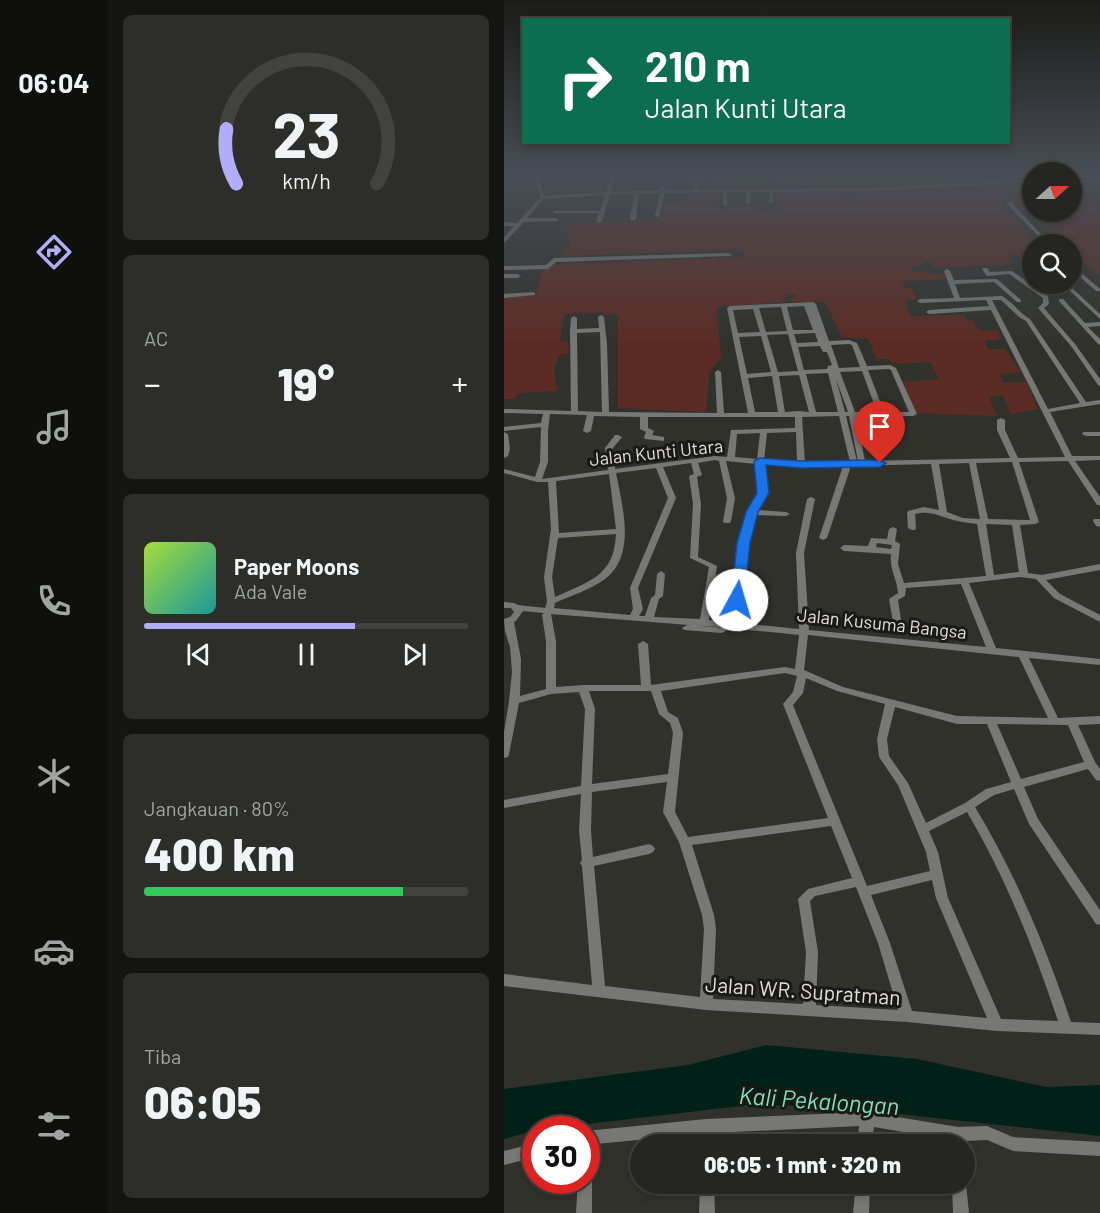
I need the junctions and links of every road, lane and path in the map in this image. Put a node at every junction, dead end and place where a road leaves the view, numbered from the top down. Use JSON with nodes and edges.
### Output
{"nodes":[{"id":1,"x":729,"y":255,"type":"dead end"},
{"id":2,"x":504,"y":268,"type":"edge"},
{"id":3,"x":947,"y":272,"type":"dead end"},
{"id":4,"x":1082,"y":275,"type":"edge"},
{"id":5,"x":504,"y":276,"type":"edge"},
{"id":6,"x":518,"y":276,"type":"dead end"},
{"id":7,"x":995,"y":280,"type":"junction"},
{"id":8,"x":953,"y":282,"type":"junction"},
{"id":9,"x":978,"y":290,"type":"dead end"},
{"id":10,"x":1099,"y":290,"type":"edge"},
{"id":11,"x":533,"y":294,"type":"dead end"},
{"id":12,"x":504,"y":296,"type":"edge"},
{"id":13,"x":986,"y":299,"type":"junction"},
{"id":14,"x":1082,"y":299,"type":"junction"},
{"id":15,"x":958,"y":300,"type":"junction"},
{"id":16,"x":1046,"y":300,"type":"junction"},
{"id":17,"x":1061,"y":300,"type":"junction"},
{"id":18,"x":920,"y":301,"type":"dead end"},
{"id":19,"x":1008,"y":302,"type":"junction"},
{"id":20,"x":783,"y":305,"type":"junction"},
{"id":21,"x":755,"y":306,"type":"junction"},
{"id":22,"x":992,"y":308,"type":"junction"},
{"id":23,"x":929,"y":312,"type":"dead end"},
{"id":24,"x":1100,"y":316,"type":"edge"},
{"id":25,"x":600,"y":317,"type":"dead end"},
{"id":26,"x":574,"y":318,"type":"dead end"},
{"id":27,"x":1100,"y":324,"type":"edge"},
{"id":28,"x":1084,"y":325,"type":"junction"},
{"id":29,"x":601,"y":330,"type":"junction"},
{"id":30,"x":573,"y":331,"type":"junction"},
{"id":31,"x":821,"y":331,"type":"junction"},
{"id":32,"x":792,"y":332,"type":"junction"},
{"id":33,"x":764,"y":334,"type":"junction"},
{"id":34,"x":737,"y":336,"type":"junction"},
{"id":35,"x":825,"y":343,"type":"junction"},
{"id":36,"x":1100,"y":343,"type":"edge"},
{"id":37,"x":795,"y":345,"type":"junction"},
{"id":38,"x":865,"y":368,"type":"junction"},
{"id":39,"x":834,"y":371,"type":"junction"},
{"id":40,"x":718,"y":372,"type":"dead end"},
{"id":41,"x":803,"y":372,"type":"junction"},
{"id":42,"x":775,"y":374,"type":"junction"},
{"id":43,"x":745,"y":376,"type":"junction"},
{"id":44,"x":1100,"y":384,"type":"edge"},
{"id":45,"x":1100,"y":402,"type":"edge"},
{"id":46,"x":1084,"y":404,"type":"junction"},
{"id":47,"x":506,"y":411,"type":"edge"},
{"id":48,"x":575,"y":411,"type":"junction"},
{"id":49,"x":1046,"y":411,"type":"junction"},
{"id":50,"x":547,"y":412,"type":"junction"},
{"id":51,"x":591,"y":413,"type":"junction"},
{"id":52,"x":606,"y":413,"type":"junction"},
{"id":53,"x":752,"y":413,"type":"junction"},
{"id":54,"x":782,"y":413,"type":"junction"},
{"id":55,"x":798,"y":413,"type":"junction"},
{"id":56,"x":813,"y":413,"type":"junction"},
{"id":57,"x":843,"y":414,"type":"junction"},
{"id":58,"x":852,"y":414,"type":"junction"},
{"id":59,"x":880,"y":414,"type":"junction"},
{"id":60,"x":644,"y":415,"type":"junction"},
{"id":61,"x":720,"y":415,"type":"junction"},
{"id":62,"x":1001,"y":420,"type":"dead end"},
{"id":63,"x":543,"y":425,"type":"junction"},
{"id":64,"x":504,"y":428,"type":"edge"},
{"id":65,"x":800,"y":430,"type":"junction"},
{"id":66,"x":587,"y":431,"type":"dead end"},
{"id":67,"x":764,"y":431,"type":"junction"},
{"id":68,"x":504,"y":434,"type":"edge"},
{"id":69,"x":1086,"y":434,"type":"dead end"},
{"id":70,"x":1100,"y":434,"type":"edge"},
{"id":71,"x":618,"y":437,"type":"dead end"},
{"id":72,"x":661,"y":439,"type":"dead end"},
{"id":73,"x":504,"y":456,"type":"edge"},
{"id":74,"x":727,"y":458,"type":"junction"},
{"id":75,"x":1100,"y":458,"type":"edge"},
{"id":76,"x":1070,"y":459,"type":"junction"},
{"id":77,"x":1015,"y":460,"type":"junction"},
{"id":78,"x":760,"y":461,"type":"junction"},
{"id":79,"x":694,"y":462,"type":"junction"},
{"id":80,"x":972,"y":462,"type":"junction"},
{"id":81,"x":935,"y":463,"type":"junction"},
{"id":82,"x":854,"y":464,"type":"junction"},
{"id":83,"x":801,"y":465,"type":"junction"},
{"id":84,"x":659,"y":468,"type":"junction"},
{"id":85,"x":612,"y":471,"type":"junction"},
{"id":86,"x":505,"y":473,"type":"edge"},
{"id":87,"x":537,"y":480,"type":"junction"},
{"id":88,"x":552,"y":480,"type":"junction"},
{"id":89,"x":811,"y":499,"type":"dead end"},
{"id":90,"x":1100,"y":503,"type":"edge"},
{"id":91,"x":752,"y":512,"type":"junction"},
{"id":92,"x":944,"y":512,"type":"junction"},
{"id":93,"x":786,"y":514,"type":"dead end"},
{"id":94,"x":982,"y":521,"type":"junction"},
{"id":95,"x":727,"y":522,"type":"dead end"},
{"id":96,"x":1016,"y":523,"type":"junction"},
{"id":97,"x":912,"y":528,"type":"dead end"},
{"id":98,"x":893,"y":530,"type":"dead end"},
{"id":99,"x":620,"y":531,"type":"junction"},
{"id":100,"x":554,"y":536,"type":"junction"},
{"id":101,"x":823,"y":538,"type":"dead end"},
{"id":102,"x":891,"y":542,"type":"junction"},
{"id":103,"x":843,"y":548,"type":"dead end"},
{"id":104,"x":871,"y":549,"type":"junction"},
{"id":105,"x":894,"y":552,"type":"junction"},
{"id":106,"x":1100,"y":567,"type":"edge"},
{"id":107,"x":662,"y":574,"type":"dead end"},
{"id":108,"x":1024,"y":575,"type":"junction"},
{"id":109,"x":990,"y":576,"type":"junction"},
{"id":110,"x":1038,"y":577,"type":"junction"},
{"id":111,"x":964,"y":581,"type":"junction"},
{"id":112,"x":902,"y":586,"type":"junction"},
{"id":113,"x":504,"y":605,"type":"edge"},
{"id":114,"x":546,"y":610,"type":"junction"},
{"id":115,"x":518,"y":611,"type":"junction"},
{"id":116,"x":591,"y":616,"type":"junction"},
{"id":117,"x":634,"y":617,"type":"junction"},
{"id":118,"x":649,"y":619,"type":"junction"},
{"id":119,"x":1100,"y":619,"type":"edge"},
{"id":120,"x":896,"y":620,"type":"dead end"},
{"id":121,"x":704,"y":622,"type":"junction"},
{"id":122,"x":676,"y":624,"type":"junction"},
{"id":123,"x":726,"y":624,"type":"junction"},
{"id":124,"x":507,"y":631,"type":"edge"},
{"id":125,"x":804,"y":635,"type":"junction"},
{"id":126,"x":643,"y":644,"type":"dead end"},
{"id":127,"x":992,"y":651,"type":"junction"},
{"id":128,"x":967,"y":652,"type":"junction"},
{"id":129,"x":1024,"y":657,"type":"junction"},
{"id":130,"x":1100,"y":663,"type":"edge"},
{"id":131,"x":1100,"y":667,"type":"edge"},
{"id":132,"x":800,"y":673,"type":"junction"},
{"id":133,"x":583,"y":688,"type":"junction"},
{"id":134,"x":650,"y":688,"type":"junction"},
{"id":135,"x":551,"y":691,"type":"junction"},
{"id":136,"x":514,"y":701,"type":"junction"},
{"id":137,"x":891,"y":702,"type":"junction"},
{"id":138,"x":1100,"y":720,"type":"edge"},
{"id":139,"x":991,"y":722,"type":"junction"},
{"id":140,"x":1055,"y":722,"type":"junction"},
{"id":141,"x":1072,"y":722,"type":"junction"},
{"id":142,"x":504,"y":754,"type":"edge"},
{"id":143,"x":1090,"y":764,"type":"junction"},
{"id":144,"x":1100,"y":777,"type":"edge"},
{"id":145,"x":671,"y":778,"type":"junction"},
{"id":146,"x":1017,"y":783,"type":"junction"},
{"id":147,"x":587,"y":789,"type":"junction"},
{"id":148,"x":504,"y":804,"type":"edge"},
{"id":149,"x":969,"y":806,"type":"junction"},
{"id":150,"x":835,"y":821,"type":"junction"},
{"id":151,"x":923,"y":829,"type":"junction"},
{"id":152,"x":685,"y":842,"type":"junction"},
{"id":153,"x":648,"y":849,"type":"dead end"},
{"id":154,"x":586,"y":863,"type":"junction"},
{"id":155,"x":937,"y":874,"type":"junction"},
{"id":156,"x":861,"y":887,"type":"junction"},
{"id":157,"x":1100,"y":920,"type":"edge"},
{"id":158,"x":504,"y":980,"type":"edge"},
{"id":159,"x":599,"y":990,"type":"junction"},
{"id":160,"x":706,"y":1004,"type":"junction"},
{"id":161,"x":809,"y":1011,"type":"junction"},
{"id":162,"x":907,"y":1016,"type":"junction"},
{"id":163,"x":997,"y":1025,"type":"junction"},
{"id":164,"x":1066,"y":1026,"type":"junction"},
{"id":165,"x":1100,"y":1029,"type":"edge"},
{"id":166,"x":867,"y":1119,"type":"junction"},
{"id":167,"x":706,"y":1126,"type":"junction"},
{"id":168,"x":706,"y":1134,"type":"edge"},
{"id":169,"x":866,"y":1134,"type":"edge"},
{"id":170,"x":935,"y":1134,"type":"edge"},
{"id":171,"x":975,"y":1135,"type":"edge"},
{"id":172,"x":600,"y":1137,"type":"edge"},
{"id":173,"x":1100,"y":1149,"type":"edge"},
{"id":174,"x":522,"y":1154,"type":"edge"},
{"id":175,"x":504,"y":1158,"type":"edge"},
{"id":176,"x":585,"y":1194,"type":"edge"},
{"id":177,"x":707,"y":1194,"type":"edge"},
{"id":178,"x":862,"y":1194,"type":"edge"},
{"id":179,"x":960,"y":1194,"type":"edge"},
{"id":180,"x":584,"y":1213,"type":"edge"},
{"id":181,"x":707,"y":1213,"type":"edge"},
{"id":182,"x":861,"y":1213,"type":"edge"},
{"id":183,"x":961,"y":1213,"type":"edge"}],
"edges":[{"from":1,"to":2,"type":"street"},
{"from":3,"to":8,"type":"street"},
{"from":4,"to":10,"type":"street"},
{"from":5,"to":6,"type":"street"},
{"from":7,"to":8,"type":"street"},
{"from":7,"to":16,"type":"street"},
{"from":7,"to":19,"type":"street"},
{"from":8,"to":15,"type":"street"},
{"from":9,"to":13,"type":"street"},
{"from":10,"to":14,"type":"street"},
{"from":11,"to":12,"type":"street"},
{"from":13,"to":15,"type":"street"},
{"from":13,"to":19,"type":"street"},
{"from":13,"to":22,"type":"street"},
{"from":14,"to":17,"type":"street"},
{"from":14,"to":24,"type":"street"},
{"from":15,"to":18,"type":"street"},
{"from":16,"to":17,"type":"street"},
{"from":16,"to":44,"type":"street"},
{"from":17,"to":28,"type":"street"},
{"from":19,"to":46,"type":"street"},
{"from":20,"to":21,"type":"street"},
{"from":20,"to":31,"type":"street"},
{"from":20,"to":32,"type":"street"},
{"from":21,"to":33,"type":"street"},
{"from":21,"to":34,"type":"street"},
{"from":22,"to":23,"type":"street"},
{"from":22,"to":49,"type":"street"},
{"from":25,"to":29,"type":"street"},
{"from":26,"to":30,"type":"street"},
{"from":27,"to":28,"type":"street"},
{"from":28,"to":36,"type":"street"},
{"from":29,"to":30,"type":"street"},
{"from":29,"to":52,"type":"street"},
{"from":30,"to":48,"type":"street"},
{"from":31,"to":32,"type":"street"},
{"from":31,"to":35,"type":"street"},
{"from":32,"to":33,"type":"street"},
{"from":32,"to":37,"type":"street"},
{"from":33,"to":34,"type":"street"},
{"from":33,"to":42,"type":"street"},
{"from":34,"to":43,"type":"street"},
{"from":35,"to":37,"type":"street"},
{"from":35,"to":38,"type":"street"},
{"from":35,"to":39,"type":"street"},
{"from":37,"to":41,"type":"street"},
{"from":38,"to":39,"type":"street"},
{"from":38,"to":59,"type":"street"},
{"from":38,"to":59,"type":"street"},
{"from":39,"to":41,"type":"street"},
{"from":39,"to":57,"type":"street"},
{"from":39,"to":58,"type":"street"},
{"from":40,"to":61,"type":"street"},
{"from":41,"to":42,"type":"street"},
{"from":41,"to":56,"type":"street"},
{"from":42,"to":43,"type":"street"},
{"from":42,"to":54,"type":"street"},
{"from":43,"to":53,"type":"street"},
{"from":45,"to":46,"type":"street"},
{"from":46,"to":49,"type":"street"},
{"from":47,"to":50,"type":"street"},
{"from":47,"to":64,"type":"street"},
{"from":48,"to":50,"type":"street"},
{"from":48,"to":51,"type":"street"},
{"from":49,"to":76,"type":"street"},
{"from":50,"to":63,"type":"street"},
{"from":51,"to":52,"type":"street"},
{"from":51,"to":66,"type":"street"},
{"from":52,"to":60,"type":"street"},
{"from":53,"to":54,"type":"street"},
{"from":53,"to":61,"type":"street"},
{"from":54,"to":55,"type":"street"},
{"from":55,"to":56,"type":"street"},
{"from":55,"to":65,"type":"street"},
{"from":56,"to":57,"type":"street"},
{"from":57,"to":58,"type":"street"},
{"from":57,"to":82,"type":"street"},
{"from":58,"to":59,"type":"street"},
{"from":58,"to":82,"type":"street"},
{"from":60,"to":61,"type":"street"},
{"from":60,"to":72,"type":"street"},
{"from":62,"to":77,"type":"street"},
{"from":63,"to":64,"type":"street"},
{"from":63,"to":87,"type":"street"},
{"from":65,"to":67,"type":"street"},
{"from":65,"to":83,"type":"street"},
{"from":67,"to":74,"type":"street"},
{"from":67,"to":78,"type":"street"},
{"from":68,"to":73,"type":"street"},
{"from":69,"to":70,"type":"street"},
{"from":71,"to":85,"type":"street"},
{"from":74,"to":78,"type":"street","name":"Jalan Kunti Utara"},
{"from":74,"to":79,"type":"street","name":"Jalan Kunti Utara"},
{"from":74,"to":95,"type":"street"},
{"from":75,"to":76,"type":"street","name":"Jalan Kunti Utara"},
{"from":76,"to":77,"type":"street","name":"Jalan Kunti Utara"},
{"from":76,"to":90,"type":"street"},
{"from":77,"to":80,"type":"street","name":"Jalan Kunti Utara"},
{"from":77,"to":96,"type":"street"},
{"from":78,"to":83,"type":"street","name":"Jalan Kunti Utara"},
{"from":78,"to":91,"type":"street"},
{"from":79,"to":84,"type":"street","name":"Jalan Kunti Utara"},
{"from":79,"to":121,"type":"street"},
{"from":80,"to":81,"type":"street","name":"Jalan Kunti Utara"},
{"from":80,"to":94,"type":"street"},
{"from":81,"to":82,"type":"street","name":"Jalan Kunti Utara"},
{"from":81,"to":92,"type":"street"},
{"from":82,"to":83,"type":"street","name":"Jalan Kunti Utara"},
{"from":82,"to":101,"type":"street"},
{"from":84,"to":85,"type":"street","name":"Jalan Kunti Utara"},
{"from":84,"to":117,"type":"street"},
{"from":85,"to":88,"type":"street","name":"Jalan Kunti Utara"},
{"from":85,"to":99,"type":"street"},
{"from":86,"to":87,"type":"street","name":"Jalan Kunti Utara"},
{"from":87,"to":88,"type":"street","name":"Jalan Kunti Utara"},
{"from":88,"to":100,"type":"street"},
{"from":89,"to":125,"type":"street"},
{"from":91,"to":93,"type":"street"},
{"from":91,"to":123,"type":"street"},
{"from":92,"to":94,"type":"street"},
{"from":92,"to":97,"type":"street"},
{"from":94,"to":96,"type":"street"},
{"from":94,"to":109,"type":"street"},
{"from":96,"to":108,"type":"street"},
{"from":98,"to":102,"type":"street"},
{"from":99,"to":100,"type":"street"},
{"from":99,"to":114,"type":"street"},
{"from":100,"to":114,"type":"street"},
{"from":102,"to":104,"type":"street"},
{"from":102,"to":105,"type":"street"},
{"from":103,"to":104,"type":"street"},
{"from":104,"to":105,"type":"street"},
{"from":105,"to":112,"type":"street"},
{"from":106,"to":110,"type":"street"},
{"from":107,"to":118,"type":"street"},
{"from":108,"to":109,"type":"street"},
{"from":108,"to":110,"type":"street"},
{"from":109,"to":111,"type":"street"},
{"from":110,"to":119,"type":"street"},
{"from":111,"to":112,"type":"street"},
{"from":111,"to":127,"type":"street"},
{"from":112,"to":120,"type":"street"},
{"from":113,"to":115,"type":"street","name":"Jalan Kusuma Bangsa"},
{"from":114,"to":115,"type":"street","name":"Jalan Kusuma Bangsa"},
{"from":114,"to":116,"type":"street","name":"Jalan Kusuma Bangsa"},
{"from":114,"to":135,"type":"street"},
{"from":115,"to":124,"type":"street"},
{"from":116,"to":117,"type":"street","name":"Jalan Kusuma Bangsa"},
{"from":116,"to":122,"type":"street","name":"Jalan Kusuma Bangsa"},
{"from":117,"to":118,"type":"street","name":"Jalan Kusuma Bangsa"},
{"from":118,"to":122,"type":"street","name":"Jalan Kusuma Bangsa"},
{"from":121,"to":122,"type":"street","name":"Jalan Kusuma Bangsa"},
{"from":121,"to":123,"type":"street","name":"Jalan Kusuma Bangsa"},
{"from":122,"to":125,"type":"street","name":"Jalan Kusuma Bangsa"},
{"from":123,"to":125,"type":"street","name":"Jalan Kusuma Bangsa"},
{"from":124,"to":136,"type":"street"},
{"from":125,"to":128,"type":"street","name":"Jalan Kusuma Bangsa"},
{"from":125,"to":132,"type":"street"},
{"from":126,"to":134,"type":"street"},
{"from":127,"to":128,"type":"street","name":"Jalan Kusuma Bangsa"},
{"from":127,"to":129,"type":"street","name":"Jalan Kusuma Bangsa"},
{"from":128,"to":129,"type":"street","name":"Jalan Kusuma Bangsa"},
{"from":129,"to":130,"type":"street","name":"Jalan Kusuma Bangsa"},
{"from":129,"to":131,"type":"street","name":"Jalan Kusuma Bangsa"},
{"from":129,"to":140,"type":"street"},
{"from":132,"to":134,"type":"street"},
{"from":132,"to":137,"type":"street"},
{"from":132,"to":150,"type":"street"},
{"from":133,"to":134,"type":"street"},
{"from":133,"to":135,"type":"street"},
{"from":133,"to":147,"type":"street"},
{"from":134,"to":145,"type":"street"},
{"from":135,"to":136,"type":"street"},
{"from":136,"to":142,"type":"street"},
{"from":137,"to":139,"type":"street"},
{"from":137,"to":151,"type":"street"},
{"from":138,"to":141,"type":"street"},
{"from":139,"to":140,"type":"street"},
{"from":139,"to":146,"type":"street"},
{"from":140,"to":141,"type":"street"},
{"from":141,"to":143,"type":"street"},
{"from":143,"to":144,"type":"street"},
{"from":143,"to":146,"type":"street"},
{"from":145,"to":147,"type":"street"},
{"from":145,"to":152,"type":"street"},
{"from":146,"to":149,"type":"street"},
{"from":146,"to":157,"type":"street"},
{"from":147,"to":148,"type":"street"},
{"from":147,"to":154,"type":"street"},
{"from":149,"to":151,"type":"street"},
{"from":149,"to":164,"type":"street"},
{"from":150,"to":152,"type":"street"},
{"from":150,"to":156,"type":"street"},
{"from":151,"to":155,"type":"street"},
{"from":152,"to":160,"type":"street"},
{"from":153,"to":154,"type":"street"},
{"from":154,"to":159,"type":"street"},
{"from":155,"to":156,"type":"street"},
{"from":155,"to":163,"type":"street"},
{"from":156,"to":161,"type":"street"},
{"from":156,"to":162,"type":"street"},
{"from":158,"to":159,"type":"street","name":"Jalan WR. Supratman"},
{"from":159,"to":160,"type":"street","name":"Jalan WR. Supratman"},
{"from":160,"to":161,"type":"street","name":"Jalan WR. Supratman"},
{"from":161,"to":162,"type":"street","name":"Jalan WR. Supratman"},
{"from":162,"to":163,"type":"street","name":"Jalan WR. Supratman"},
{"from":163,"to":164,"type":"street","name":"Jalan WR. Supratman"},
{"from":164,"to":165,"type":"street","name":"Jalan WR. Supratman"},
{"from":166,"to":167,"type":"street"},
{"from":166,"to":169,"type":"street"},
{"from":166,"to":170,"type":"street"},
{"from":167,"to":168,"type":"street"},
{"from":167,"to":172,"type":"street"},
{"from":171,"to":173,"type":"street"},
{"from":174,"to":175,"type":"street"},
{"from":176,"to":180,"type":"street"},
{"from":177,"to":181,"type":"street"},
{"from":178,"to":182,"type":"street"},
{"from":179,"to":183,"type":"street"}]}
